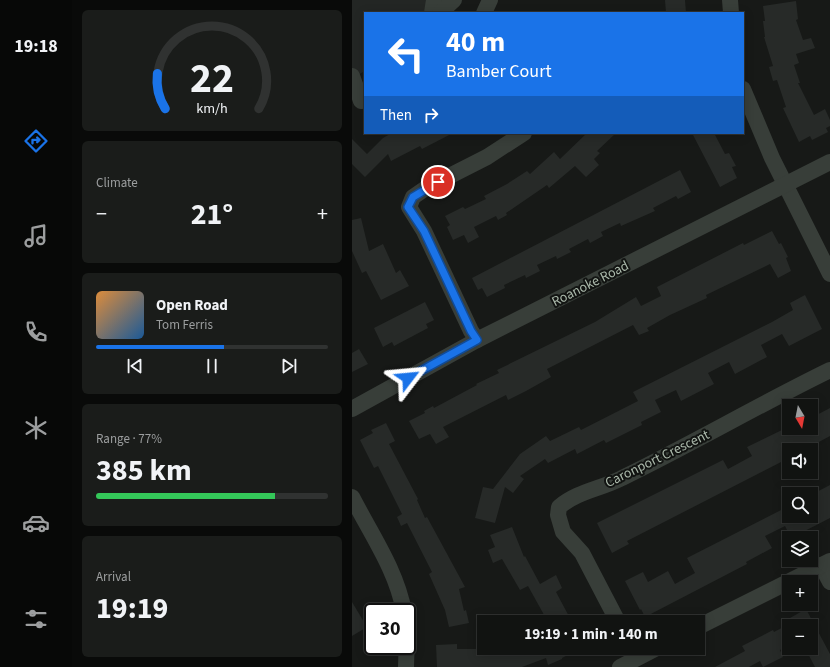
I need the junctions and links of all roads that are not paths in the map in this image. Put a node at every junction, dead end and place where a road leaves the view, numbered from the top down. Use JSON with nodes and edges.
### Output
{"nodes":[{"id":1,"x":434,"y":0,"type":"edge"},
{"id":2,"x":454,"y":0,"type":"edge"},
{"id":3,"x":490,"y":0,"type":"edge"},
{"id":4,"x":730,"y":0,"type":"edge"},
{"id":5,"x":432,"y":12,"type":"edge"},
{"id":6,"x":441,"y":12,"type":"edge"},
{"id":7,"x":484,"y":12,"type":"edge"},
{"id":8,"x":731,"y":12,"type":"edge"},
{"id":9,"x":352,"y":76,"type":"edge"},
{"id":10,"x":744,"y":91,"type":"edge"},
{"id":11,"x":359,"y":101,"type":"edge"},
{"id":12,"x":522,"y":134,"type":"edge"},
{"id":13,"x":830,"y":162,"type":"edge"},
{"id":14,"x":786,"y":184,"type":"junction"},
{"id":15,"x":830,"y":274,"type":"edge"},
{"id":16,"x":477,"y":340,"type":"junction"},
{"id":17,"x":830,"y":370,"type":"edge"},
{"id":18,"x":352,"y":409,"type":"edge"},
{"id":19,"x":352,"y":498,"type":"edge"},
{"id":20,"x":826,"y":563,"type":"edge"},
{"id":21,"x":830,"y":582,"type":"edge"},
{"id":22,"x":402,"y":603,"type":"edge"},
{"id":23,"x":614,"y":615,"type":"edge"},
{"id":24,"x":705,"y":624,"type":"edge"},
{"id":25,"x":406,"y":655,"type":"edge"},
{"id":26,"x":632,"y":655,"type":"edge"},
{"id":27,"x":406,"y":667,"type":"edge"},
{"id":28,"x":620,"y":667,"type":"edge"}],
"edges":[{"from":1,"to":5,"type":"street"},
{"from":2,"to":6,"type":"street"},
{"from":3,"to":7,"type":"street"},
{"from":4,"to":8,"type":"street"},
{"from":9,"to":11,"type":"street"},
{"from":10,"to":14,"type":"street"},
{"from":12,"to":16,"type":"street"},
{"from":13,"to":14,"type":"street","name":"Roanoke Road"},
{"from":14,"to":15,"type":"street"},
{"from":14,"to":16,"type":"street","name":"Roanoke Road"},
{"from":16,"to":18,"type":"street","name":"Roanoke Road"},
{"from":17,"to":23,"type":"street","name":"Caronport Crescent"},
{"from":19,"to":22,"type":"street"},
{"from":20,"to":21,"type":"street"},
{"from":20,"to":24,"type":"street"},
{"from":25,"to":27,"type":"street"},
{"from":26,"to":28,"type":"street"}]}
